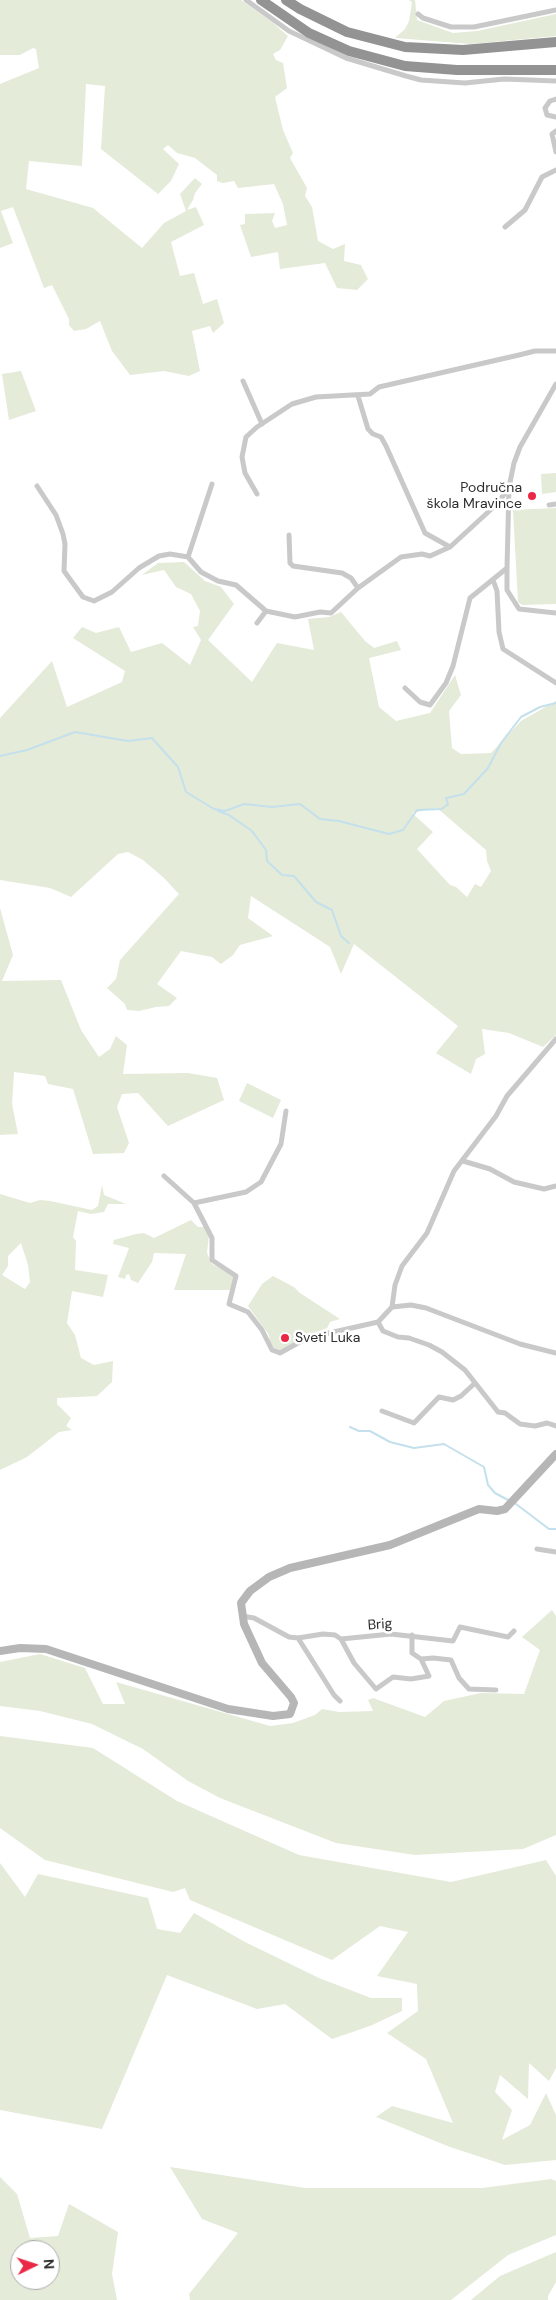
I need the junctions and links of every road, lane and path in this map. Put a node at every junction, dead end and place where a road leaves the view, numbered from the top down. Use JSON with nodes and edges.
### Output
{"nodes":[{"id":1,"x":246,"y":0,"type":"edge"},
{"id":2,"x":261,"y":0,"type":"edge"},
{"id":3,"x":286,"y":0,"type":"edge"},
{"id":4,"x":556,"y":10,"type":"edge"},
{"id":5,"x":418,"y":14,"type":"dead end"},
{"id":6,"x":556,"y":42,"type":"edge"},
{"id":7,"x":556,"y":70,"type":"edge"},
{"id":8,"x":556,"y":81,"type":"edge"},
{"id":9,"x":556,"y":100,"type":"edge"},
{"id":10,"x":556,"y":117,"type":"edge"},
{"id":11,"x":556,"y":131,"type":"edge"},
{"id":12,"x":556,"y":152,"type":"edge"},
{"id":13,"x":556,"y":170,"type":"edge"},
{"id":14,"x":505,"y":227,"type":"dead end"},
{"id":15,"x":556,"y":351,"type":"edge"},
{"id":16,"x":243,"y":381,"type":"dead end"},
{"id":17,"x":556,"y":384,"type":"edge"},
{"id":18,"x":358,"y":396,"type":"junction"},
{"id":19,"x":262,"y":424,"type":"junction"},
{"id":20,"x":212,"y":484,"type":"dead end"},
{"id":21,"x":37,"y":486,"type":"dead end"},
{"id":22,"x":509,"y":487,"type":"junction"},
{"id":23,"x":257,"y":494,"type":"dead end"},
{"id":24,"x":556,"y":504,"type":"edge"},
{"id":25,"x":549,"y":505,"type":"dead end"},
{"id":26,"x":289,"y":535,"type":"dead end"},
{"id":27,"x":450,"y":547,"type":"junction"},
{"id":28,"x":188,"y":558,"type":"junction"},
{"id":29,"x":507,"y":568,"type":"junction"},
{"id":30,"x":493,"y":580,"type":"junction"},
{"id":31,"x":358,"y":588,"type":"junction"},
{"id":32,"x":266,"y":611,"type":"junction"},
{"id":33,"x":556,"y":612,"type":"edge"},
{"id":34,"x":257,"y":623,"type":"dead end"},
{"id":35,"x":556,"y":683,"type":"edge"},
{"id":36,"x":405,"y":688,"type":"dead end"},
{"id":37,"x":556,"y":1039,"type":"edge"},
{"id":38,"x":286,"y":1111,"type":"dead end"},
{"id":39,"x":463,"y":1162,"type":"junction"},
{"id":40,"x":164,"y":1176,"type":"dead end"},
{"id":41,"x":556,"y":1186,"type":"edge"},
{"id":42,"x":194,"y":1203,"type":"junction"},
{"id":43,"x":392,"y":1307,"type":"junction"},
{"id":44,"x":378,"y":1322,"type":"junction"},
{"id":45,"x":556,"y":1353,"type":"edge"},
{"id":46,"x":475,"y":1383,"type":"junction"},
{"id":47,"x":382,"y":1411,"type":"dead end"},
{"id":48,"x":556,"y":1426,"type":"edge"},
{"id":49,"x":556,"y":1454,"type":"edge"},
{"id":50,"x":537,"y":1549,"type":"dead end"},
{"id":51,"x":556,"y":1552,"type":"edge"},
{"id":52,"x":241,"y":1616,"type":"junction"},
{"id":53,"x":514,"y":1631,"type":"dead end"},
{"id":54,"x":412,"y":1635,"type":"junction"},
{"id":55,"x":298,"y":1638,"type":"junction"},
{"id":56,"x":342,"y":1639,"type":"junction"},
{"id":57,"x":0,"y":1651,"type":"edge"},
{"id":58,"x":421,"y":1659,"type":"junction"},
{"id":59,"x":496,"y":1690,"type":"dead end"},
{"id":60,"x":340,"y":1701,"type":"dead end"}],
"edges":[{"from":1,"to":8,"type":"street"},
{"from":2,"to":7,"type":"highway"},
{"from":3,"to":6,"type":"highway"},
{"from":4,"to":5,"type":"street"},
{"from":9,"to":10,"type":"street"},
{"from":11,"to":12,"type":"street"},
{"from":13,"to":14,"type":"street"},
{"from":15,"to":18,"type":"street"},
{"from":16,"to":19,"type":"street"},
{"from":17,"to":22,"type":"street"},
{"from":18,"to":19,"type":"street"},
{"from":18,"to":27,"type":"street"},
{"from":19,"to":23,"type":"street"},
{"from":20,"to":28,"type":"street"},
{"from":21,"to":28,"type":"street"},
{"from":22,"to":27,"type":"street"},
{"from":22,"to":29,"type":"street"},
{"from":24,"to":25,"type":"street"},
{"from":26,"to":31,"type":"street"},
{"from":27,"to":31,"type":"street"},
{"from":28,"to":32,"type":"street"},
{"from":29,"to":30,"type":"street"},
{"from":29,"to":33,"type":"street"},
{"from":30,"to":35,"type":"street"},
{"from":30,"to":36,"type":"street"},
{"from":31,"to":32,"type":"street"},
{"from":32,"to":34,"type":"street"},
{"from":37,"to":39,"type":"street"},
{"from":38,"to":42,"type":"street"},
{"from":39,"to":41,"type":"street"},
{"from":39,"to":43,"type":"street"},
{"from":40,"to":42,"type":"street"},
{"from":42,"to":44,"type":"street"},
{"from":43,"to":44,"type":"street"},
{"from":43,"to":45,"type":"street"},
{"from":44,"to":46,"type":"street"},
{"from":46,"to":47,"type":"street"},
{"from":46,"to":48,"type":"street"},
{"from":49,"to":52,"type":"main road"},
{"from":50,"to":51,"type":"street"},
{"from":52,"to":55,"type":"street","name":"Brig"},
{"from":52,"to":57,"type":"main road"},
{"from":53,"to":54,"type":"street","name":"Brig"},
{"from":54,"to":56,"type":"street","name":"Brig"},
{"from":54,"to":58,"type":"street"},
{"from":55,"to":56,"type":"street","name":"Brig"},
{"from":55,"to":60,"type":"street"},
{"from":56,"to":58,"type":"street"},
{"from":58,"to":59,"type":"street"}]}
